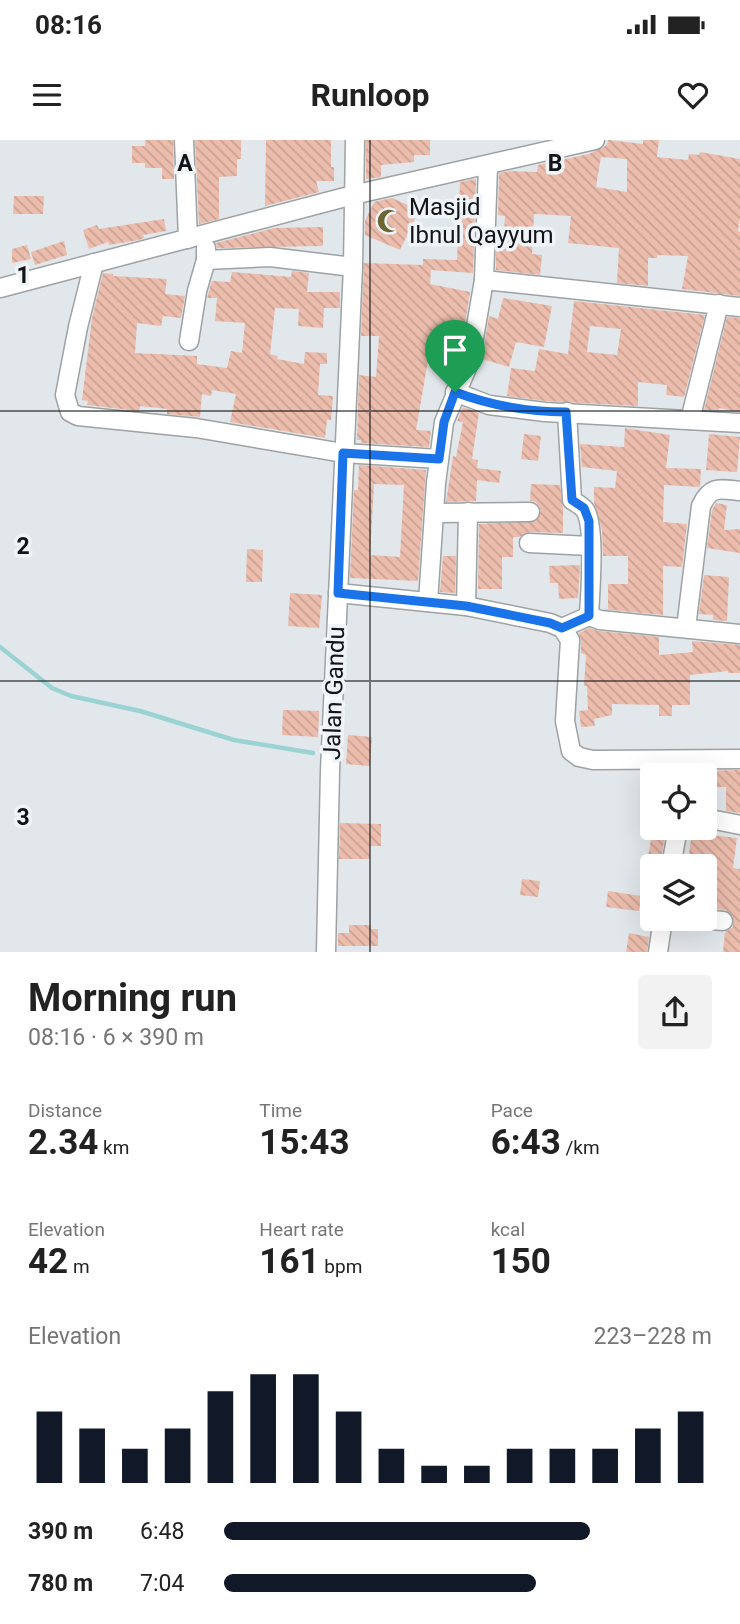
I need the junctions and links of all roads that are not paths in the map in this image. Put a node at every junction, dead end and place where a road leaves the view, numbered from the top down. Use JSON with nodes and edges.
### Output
{"nodes":[{"id":1,"x":184,"y":140,"type":"edge"},
{"id":2,"x":355,"y":140,"type":"edge"},
{"id":3,"x":595,"y":140,"type":"edge"},
{"id":4,"x":488,"y":166,"type":"junction"},
{"id":5,"x":354,"y":195,"type":"junction"},
{"id":6,"x":197,"y":237,"type":"junction"},
{"id":7,"x":206,"y":260,"type":"junction"},
{"id":8,"x":94,"y":263,"type":"junction"},
{"id":9,"x":353,"y":267,"type":"junction"},
{"id":10,"x":484,"y":280,"type":"junction"},
{"id":11,"x":0,"y":288,"type":"edge"},
{"id":12,"x":719,"y":304,"type":"junction"},
{"id":13,"x":740,"y":307,"type":"edge"},
{"id":14,"x":189,"y":341,"type":"dead end"},
{"id":15,"x":455,"y":392,"type":"junction"},
{"id":16,"x":566,"y":412,"type":"junction"},
{"id":17,"x":690,"y":420,"type":"junction"},
{"id":18,"x":740,"y":423,"type":"edge"},
{"id":19,"x":343,"y":453,"type":"junction"},
{"id":20,"x":439,"y":459,"type":"junction"},
{"id":21,"x":740,"y":491,"type":"edge"},
{"id":22,"x":468,"y":512,"type":"junction"},
{"id":23,"x":530,"y":512,"type":"dead end"},
{"id":24,"x":436,"y":513,"type":"junction"},
{"id":25,"x":529,"y":543,"type":"dead end"},
{"id":26,"x":590,"y":546,"type":"junction"},
{"id":27,"x":338,"y":593,"type":"junction"},
{"id":28,"x":428,"y":602,"type":"junction"},
{"id":29,"x":466,"y":606,"type":"junction"},
{"id":30,"x":589,"y":616,"type":"junction"},
{"id":31,"x":562,"y":628,"type":"junction"},
{"id":32,"x":686,"y":628,"type":"junction"},
{"id":33,"x":740,"y":634,"type":"edge"},
{"id":34,"x":740,"y":759,"type":"edge"},
{"id":35,"x":714,"y":763,"type":"edge"},
{"id":36,"x":640,"y":764,"type":"edge"},
{"id":37,"x":717,"y":820,"type":"edge"},
{"id":38,"x":740,"y":825,"type":"edge"},
{"id":39,"x":717,"y":920,"type":"edge"},
{"id":40,"x":723,"y":921,"type":"dead end"},
{"id":41,"x":661,"y":931,"type":"edge"},
{"id":42,"x":326,"y":952,"type":"edge"},
{"id":43,"x":658,"y":952,"type":"edge"}],
"edges":[{"from":1,"to":6,"type":"street"},
{"from":2,"to":5,"type":"street","name":"Jalan Gandu"},
{"from":3,"to":4,"type":"street"},
{"from":4,"to":5,"type":"street"},
{"from":4,"to":10,"type":"street"},
{"from":5,"to":6,"type":"street"},
{"from":5,"to":9,"type":"street","name":"Jalan Gandu"},
{"from":6,"to":7,"type":"street"},
{"from":6,"to":8,"type":"street"},
{"from":7,"to":9,"type":"street"},
{"from":7,"to":14,"type":"street"},
{"from":8,"to":11,"type":"street"},
{"from":8,"to":19,"type":"street"},
{"from":9,"to":19,"type":"street","name":"Jalan Gandu"},
{"from":10,"to":12,"type":"street"},
{"from":10,"to":15,"type":"street"},
{"from":12,"to":13,"type":"street"},
{"from":12,"to":17,"type":"street"},
{"from":15,"to":16,"type":"street"},
{"from":15,"to":20,"type":"street"},
{"from":16,"to":17,"type":"street"},
{"from":16,"to":26,"type":"street"},
{"from":17,"to":18,"type":"street"},
{"from":19,"to":20,"type":"street"},
{"from":19,"to":27,"type":"street","name":"Jalan Gandu"},
{"from":20,"to":24,"type":"street"},
{"from":21,"to":32,"type":"street"},
{"from":22,"to":23,"type":"street"},
{"from":22,"to":24,"type":"street"},
{"from":22,"to":29,"type":"street"},
{"from":24,"to":28,"type":"street"},
{"from":25,"to":26,"type":"street"},
{"from":26,"to":30,"type":"street"},
{"from":27,"to":28,"type":"street"},
{"from":27,"to":42,"type":"street","name":"Jalan Gandu"},
{"from":28,"to":29,"type":"street"},
{"from":29,"to":31,"type":"street"},
{"from":30,"to":31,"type":"street"},
{"from":30,"to":32,"type":"street"},
{"from":31,"to":36,"type":"street"},
{"from":32,"to":33,"type":"street"},
{"from":34,"to":35,"type":"street"},
{"from":37,"to":38,"type":"street"},
{"from":39,"to":40,"type":"street"},
{"from":41,"to":43,"type":"street"}]}
